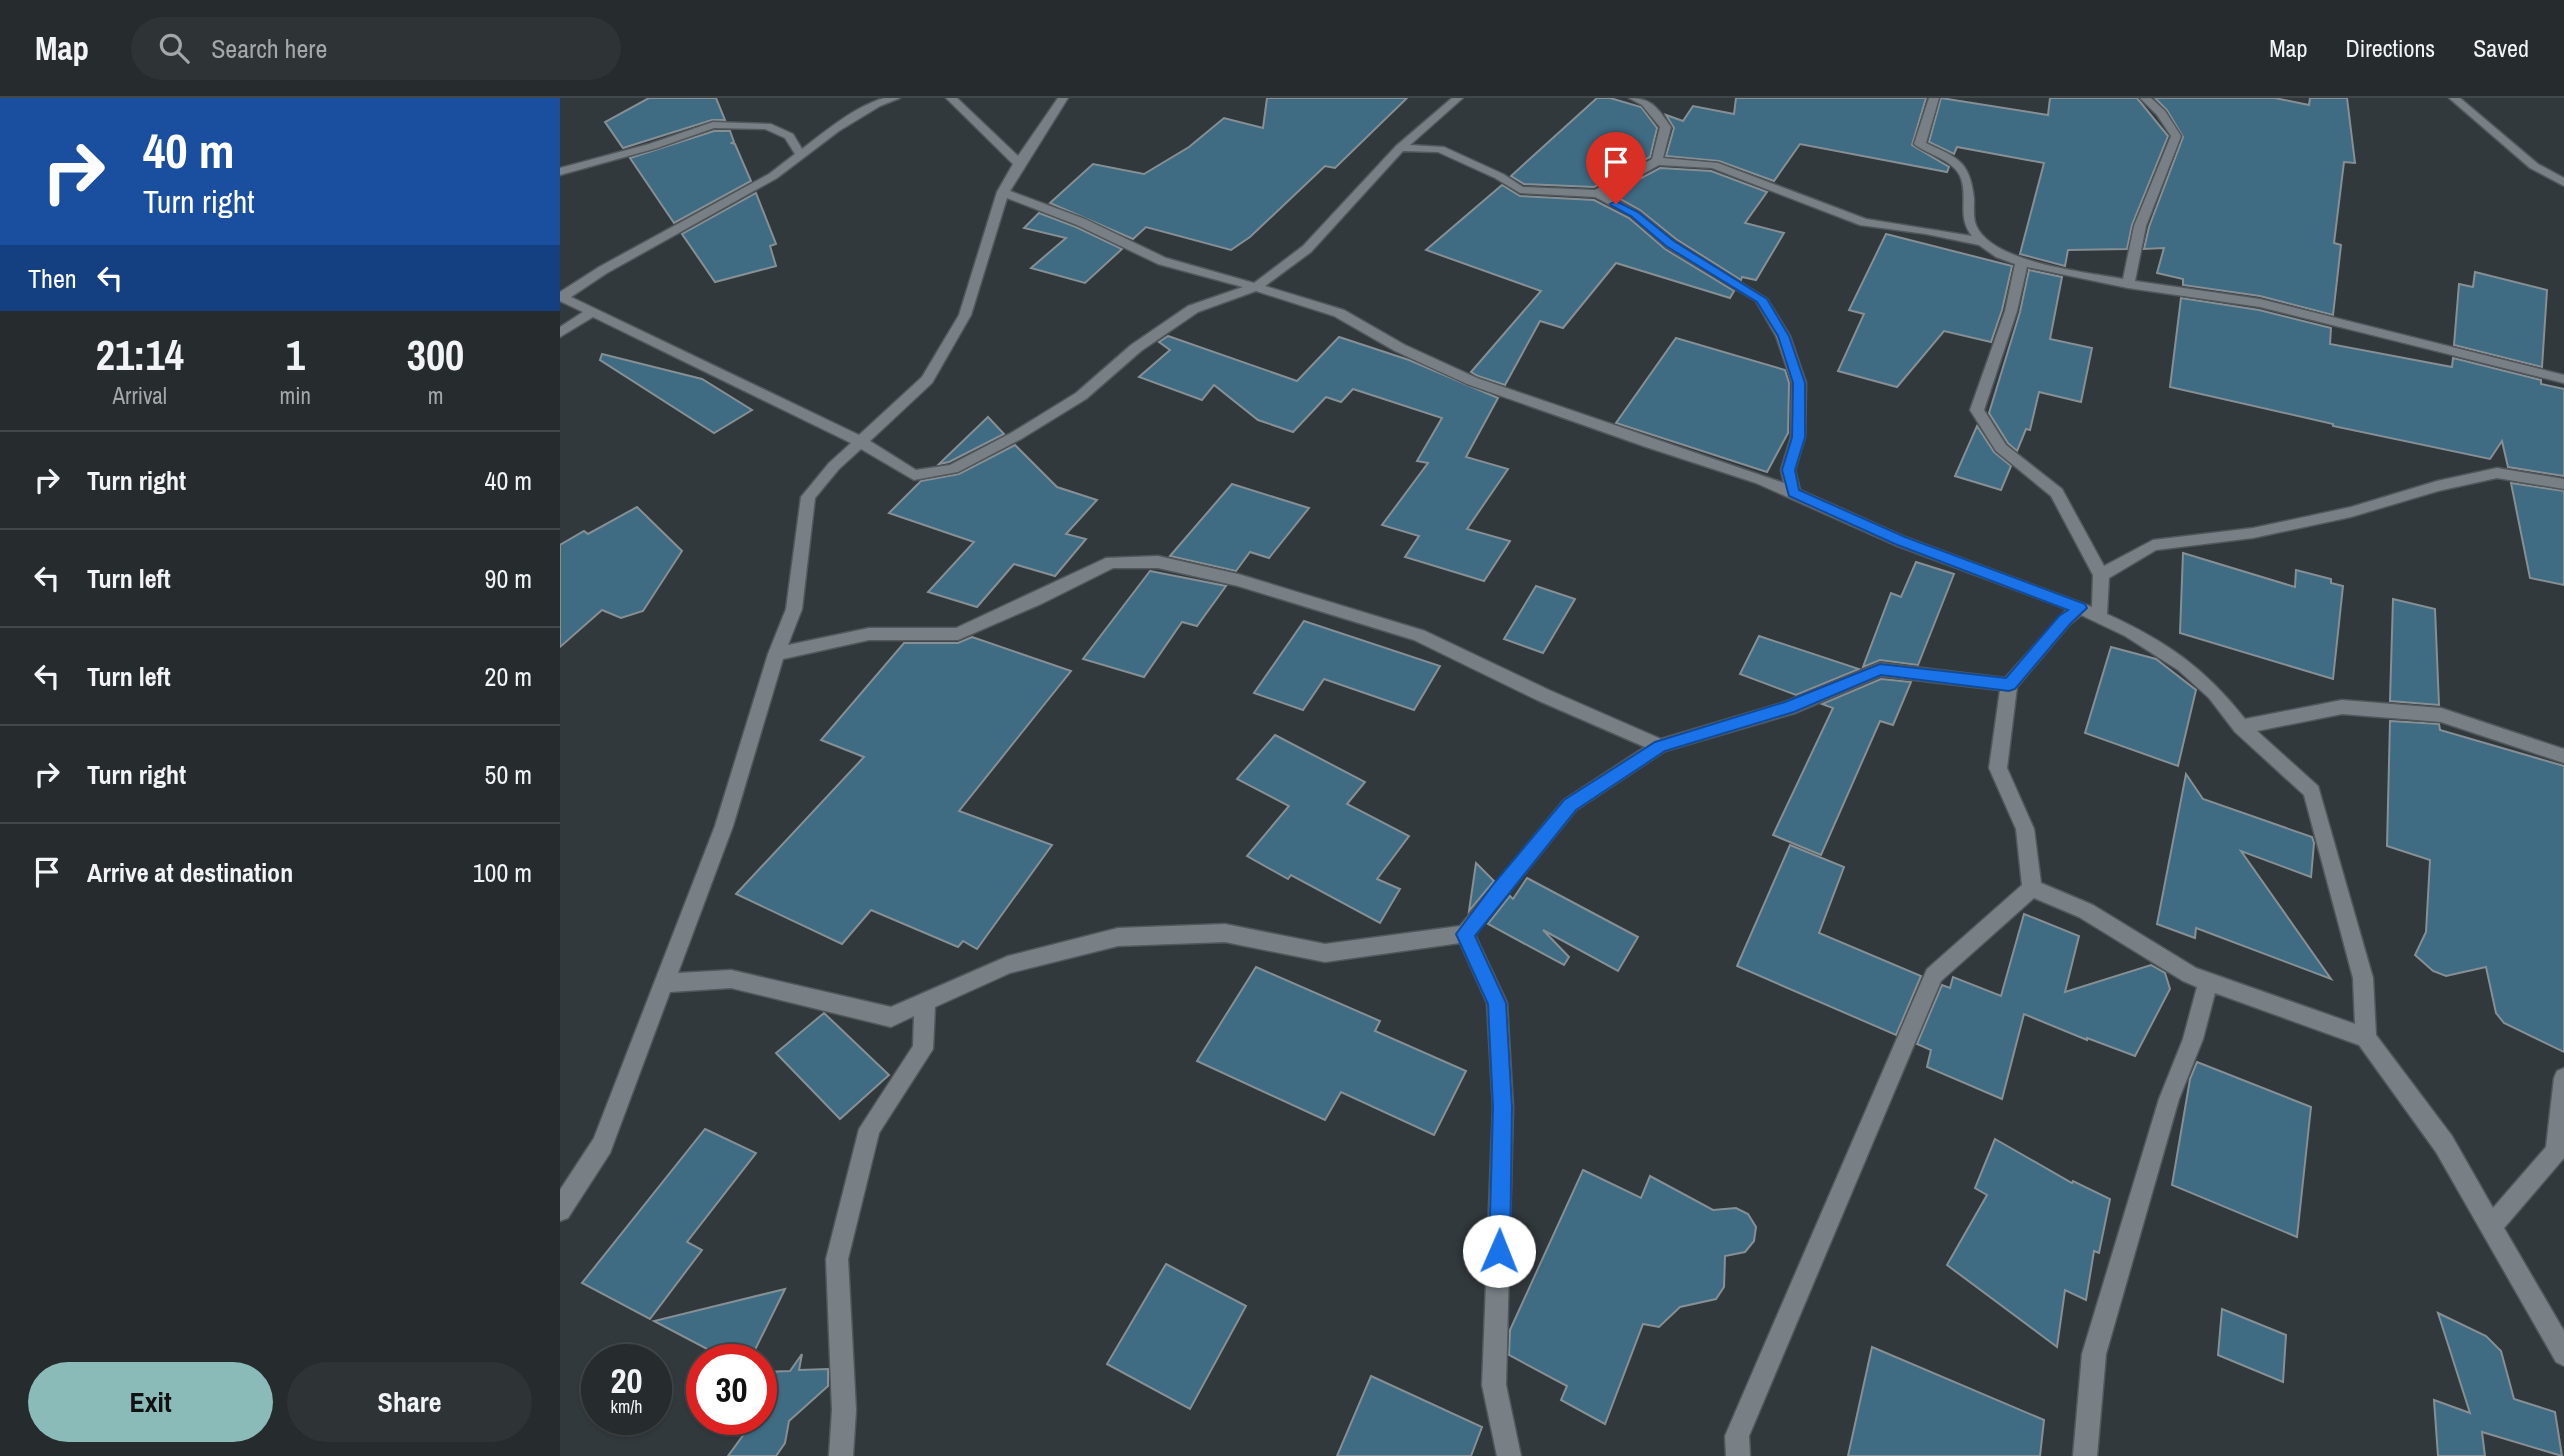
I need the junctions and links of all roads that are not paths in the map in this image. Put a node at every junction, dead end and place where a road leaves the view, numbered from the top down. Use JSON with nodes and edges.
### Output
{"nodes":[{"id":1,"x":895,"y":98,"type":"edge"},
{"id":2,"x":951,"y":98,"type":"edge"},
{"id":3,"x":1063,"y":98,"type":"edge"},
{"id":4,"x":1458,"y":98,"type":"edge"},
{"id":5,"x":1634,"y":98,"type":"edge"},
{"id":6,"x":1934,"y":98,"type":"edge"},
{"id":7,"x":2145,"y":98,"type":"edge"},
{"id":8,"x":2454,"y":98,"type":"edge"},
{"id":9,"x":1400,"y":148,"type":"junction"},
{"id":10,"x":800,"y":154,"type":"junction"},
{"id":11,"x":1657,"y":161,"type":"junction"},
{"id":12,"x":1019,"y":163,"type":"junction"},
{"id":13,"x":560,"y":172,"type":"edge"},
{"id":14,"x":2564,"y":183,"type":"edge"},
{"id":15,"x":1003,"y":192,"type":"junction"},
{"id":16,"x":1597,"y":194,"type":"junction"},
{"id":17,"x":1983,"y":242,"type":"junction"},
{"id":18,"x":2022,"y":262,"type":"junction"},
{"id":19,"x":2127,"y":284,"type":"junction"},
{"id":20,"x":1256,"y":287,"type":"junction"},
{"id":21,"x":561,"y":297,"type":"edge"},
{"id":22,"x":592,"y":312,"type":"junction"},
{"id":23,"x":560,"y":333,"type":"edge"},
{"id":24,"x":2564,"y":379,"type":"edge"},
{"id":25,"x":861,"y":442,"type":"junction"},
{"id":26,"x":2564,"y":484,"type":"edge"},
{"id":27,"x":1793,"y":493,"type":"junction"},
{"id":28,"x":2101,"y":575,"type":"junction"},
{"id":29,"x":2080,"y":608,"type":"junction"},
{"id":30,"x":2099,"y":617,"type":"junction"},
{"id":31,"x":776,"y":654,"type":"junction"},
{"id":32,"x":2009,"y":685,"type":"junction"},
{"id":33,"x":2241,"y":727,"type":"junction"},
{"id":34,"x":1660,"y":746,"type":"junction"},
{"id":35,"x":2564,"y":756,"type":"edge"},
{"id":36,"x":2032,"y":888,"type":"junction"},
{"id":37,"x":1465,"y":934,"type":"junction"},
{"id":38,"x":2208,"y":981,"type":"junction"},
{"id":39,"x":664,"y":983,"type":"junction"},
{"id":40,"x":925,"y":1002,"type":"junction"},
{"id":41,"x":2366,"y":1038,"type":"junction"},
{"id":42,"x":2564,"y":1078,"type":"edge"},
{"id":43,"x":564,"y":1196,"type":"edge"},
{"id":44,"x":2490,"y":1227,"type":"junction"},
{"id":45,"x":2564,"y":1354,"type":"edge"},
{"id":46,"x":841,"y":1456,"type":"edge"},
{"id":47,"x":1509,"y":1456,"type":"edge"},
{"id":48,"x":1738,"y":1456,"type":"edge"},
{"id":49,"x":2085,"y":1456,"type":"edge"}],
"edges":[{"from":1,"to":10,"type":"street"},
{"from":2,"to":12,"type":"street"},
{"from":3,"to":12,"type":"street"},
{"from":4,"to":9,"type":"street"},
{"from":5,"to":11,"type":"street"},
{"from":6,"to":17,"type":"street"},
{"from":7,"to":19,"type":"street"},
{"from":8,"to":14,"type":"street"},
{"from":9,"to":16,"type":"street"},
{"from":9,"to":20,"type":"street"},
{"from":10,"to":13,"type":"street"},
{"from":10,"to":21,"type":"street"},
{"from":11,"to":16,"type":"street"},
{"from":11,"to":17,"type":"street"},
{"from":12,"to":15,"type":"street"},
{"from":15,"to":20,"type":"street"},
{"from":15,"to":25,"type":"street"},
{"from":16,"to":27,"type":"street"},
{"from":17,"to":18,"type":"street"},
{"from":18,"to":19,"type":"street"},
{"from":18,"to":28,"type":"street"},
{"from":19,"to":24,"type":"street"},
{"from":20,"to":25,"type":"street"},
{"from":20,"to":27,"type":"street"},
{"from":21,"to":22,"type":"street"},
{"from":22,"to":23,"type":"street"},
{"from":22,"to":25,"type":"street"},
{"from":25,"to":31,"type":"street"},
{"from":26,"to":28,"type":"street"},
{"from":27,"to":29,"type":"street"},
{"from":28,"to":30,"type":"street"},
{"from":29,"to":30,"type":"street"},
{"from":29,"to":32,"type":"street"},
{"from":30,"to":33,"type":"street"},
{"from":31,"to":34,"type":"street"},
{"from":31,"to":39,"type":"street"},
{"from":32,"to":34,"type":"street"},
{"from":32,"to":36,"type":"street"},
{"from":33,"to":35,"type":"street"},
{"from":33,"to":41,"type":"street"},
{"from":34,"to":37,"type":"street"},
{"from":36,"to":38,"type":"street"},
{"from":36,"to":48,"type":"street"},
{"from":37,"to":40,"type":"street"},
{"from":37,"to":47,"type":"street"},
{"from":38,"to":41,"type":"street"},
{"from":38,"to":49,"type":"street"},
{"from":39,"to":40,"type":"street"},
{"from":39,"to":43,"type":"street"},
{"from":40,"to":46,"type":"street"},
{"from":41,"to":44,"type":"street"},
{"from":42,"to":44,"type":"street"},
{"from":44,"to":45,"type":"street"}]}
